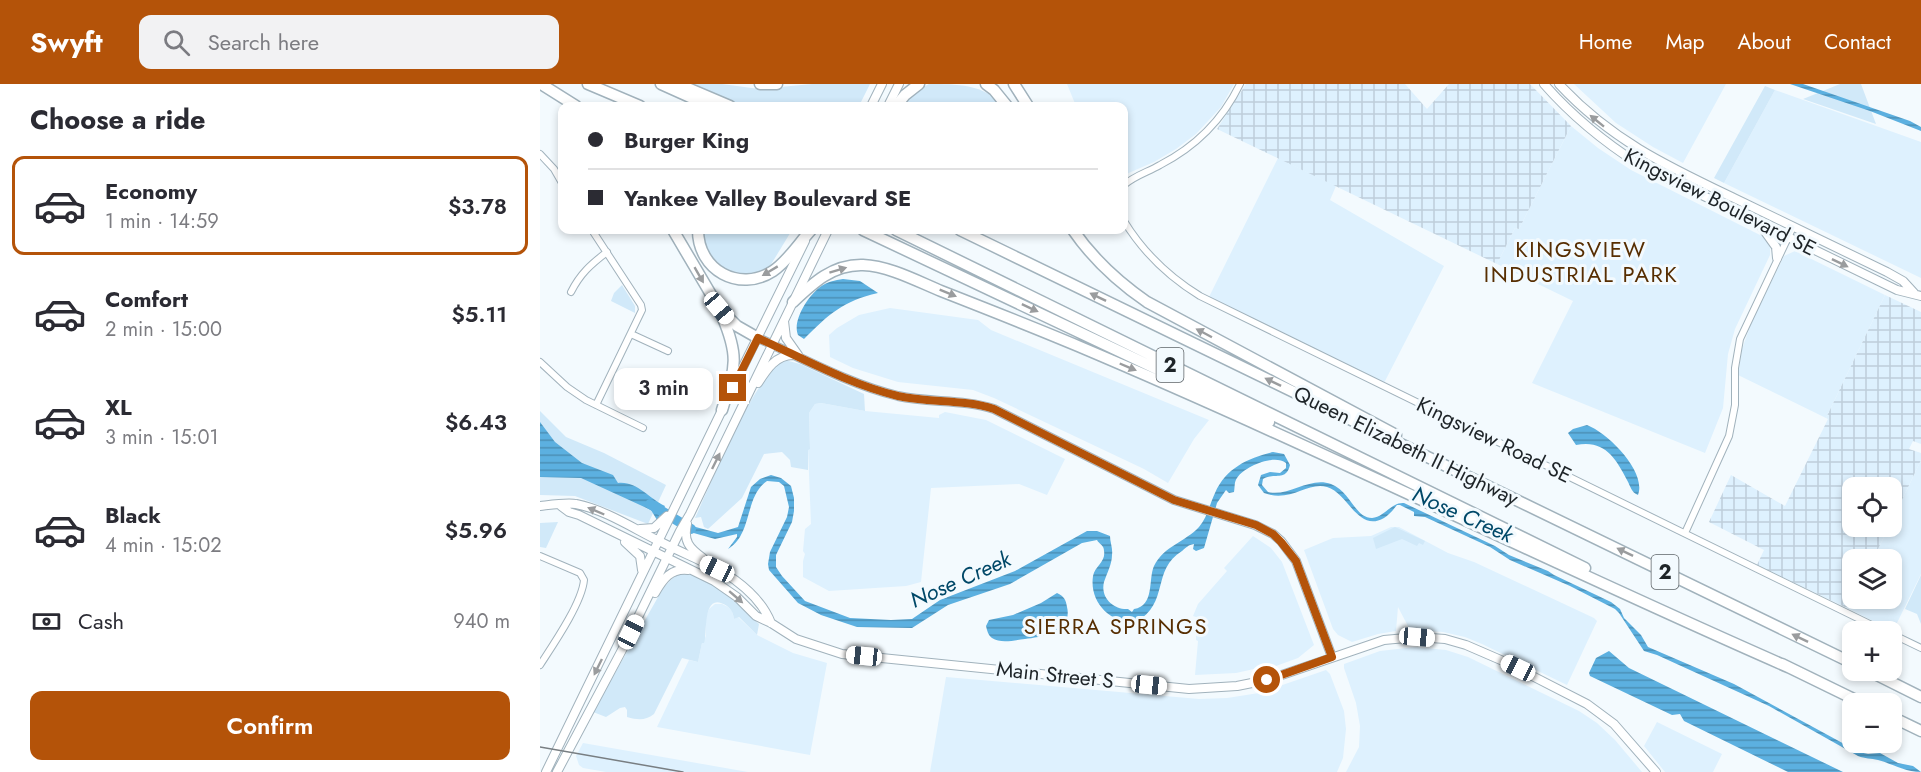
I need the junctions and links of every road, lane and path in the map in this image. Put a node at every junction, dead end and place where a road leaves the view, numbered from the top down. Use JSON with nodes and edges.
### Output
{"nodes":[{"id":1,"x":541,"y":84,"type":"edge"},
{"id":2,"x":588,"y":84,"type":"edge"},
{"id":3,"x":661,"y":84,"type":"edge"},
{"id":4,"x":678,"y":84,"type":"edge"},
{"id":5,"x":760,"y":84,"type":"edge"},
{"id":6,"x":777,"y":84,"type":"edge"},
{"id":7,"x":882,"y":84,"type":"edge"},
{"id":8,"x":899,"y":84,"type":"edge"},
{"id":9,"x":919,"y":84,"type":"edge"},
{"id":10,"x":986,"y":84,"type":"edge"},
{"id":11,"x":1014,"y":84,"type":"edge"},
{"id":12,"x":1240,"y":84,"type":"edge"},
{"id":13,"x":1544,"y":84,"type":"edge"},
{"id":14,"x":1559,"y":84,"type":"edge"},
{"id":15,"x":570,"y":102,"type":"edge"},
{"id":16,"x":631,"y":102,"type":"edge"},
{"id":17,"x":701,"y":102,"type":"edge"},
{"id":18,"x":721,"y":102,"type":"edge"},
{"id":19,"x":873,"y":102,"type":"edge"},
{"id":20,"x":890,"y":102,"type":"edge"},
{"id":21,"x":899,"y":102,"type":"edge"},
{"id":22,"x":1004,"y":102,"type":"edge"},
{"id":23,"x":1025,"y":102,"type":"edge"},
{"id":24,"x":540,"y":154,"type":"edge"},
{"id":25,"x":558,"y":178,"type":"edge"},
{"id":26,"x":1128,"y":182,"type":"edge"},
{"id":27,"x":1759,"y":224,"type":"junction"},
{"id":28,"x":1128,"y":226,"type":"edge"},
{"id":29,"x":1793,"y":226,"type":"junction"},
{"id":30,"x":595,"y":234,"type":"edge"},
{"id":31,"x":675,"y":234,"type":"edge"},
{"id":32,"x":698,"y":234,"type":"edge"},
{"id":33,"x":808,"y":234,"type":"edge"},
{"id":34,"x":809,"y":234,"type":"edge"},
{"id":35,"x":826,"y":234,"type":"edge"},
{"id":36,"x":871,"y":234,"type":"edge"},
{"id":37,"x":904,"y":234,"type":"edge"},
{"id":38,"x":968,"y":234,"type":"edge"},
{"id":39,"x":1076,"y":234,"type":"edge"},
{"id":40,"x":1788,"y":237,"type":"junction"},
{"id":41,"x":607,"y":252,"type":"junction"},
{"id":42,"x":1778,"y":258,"type":"junction"},
{"id":43,"x":571,"y":292,"type":"dead end"},
{"id":44,"x":1918,"y":295,"type":"edge"},
{"id":45,"x":793,"y":302,"type":"junction"},
{"id":46,"x":719,"y":308,"type":"junction"},
{"id":47,"x":784,"y":319,"type":"junction"},
{"id":48,"x":631,"y":334,"type":"junction"},
{"id":49,"x":758,"y":338,"type":"junction"},
{"id":50,"x":772,"y":344,"type":"junction"},
{"id":51,"x":668,"y":351,"type":"dead end"},
{"id":52,"x":798,"y":356,"type":"junction"},
{"id":53,"x":540,"y":362,"type":"edge"},
{"id":54,"x":596,"y":405,"type":"junction"},
{"id":55,"x":742,"y":405,"type":"junction"},
{"id":56,"x":722,"y":410,"type":"junction"},
{"id":57,"x":643,"y":429,"type":"dead end"},
{"id":58,"x":1477,"y":480,"type":"junction"},
{"id":59,"x":1445,"y":500,"type":"junction"},
{"id":60,"x":540,"y":506,"type":"edge"},
{"id":61,"x":561,"y":506,"type":"junction"},
{"id":62,"x":675,"y":506,"type":"junction"},
{"id":63,"x":690,"y":514,"type":"junction"},
{"id":64,"x":597,"y":524,"type":"junction"},
{"id":65,"x":629,"y":526,"type":"junction"},
{"id":66,"x":1684,"y":533,"type":"junction"},
{"id":67,"x":658,"y":541,"type":"junction"},
{"id":68,"x":672,"y":548,"type":"junction"},
{"id":69,"x":653,"y":551,"type":"junction"},
{"id":70,"x":540,"y":556,"type":"edge"},
{"id":71,"x":667,"y":558,"type":"junction"},
{"id":72,"x":717,"y":569,"type":"junction"},
{"id":73,"x":700,"y":573,"type":"junction"},
{"id":74,"x":641,"y":576,"type":"junction"},
{"id":75,"x":1864,"y":621,"type":"edge"},
{"id":76,"x":771,"y":622,"type":"junction"},
{"id":77,"x":1902,"y":639,"type":"edge"},
{"id":78,"x":1921,"y":648,"type":"edge"},
{"id":79,"x":622,"y":650,"type":"junction"},
{"id":80,"x":1332,"y":657,"type":"junction"},
{"id":81,"x":1842,"y":658,"type":"edge"},
{"id":82,"x":540,"y":665,"type":"edge"},
{"id":83,"x":1788,"y":667,"type":"junction"},
{"id":84,"x":1890,"y":681,"type":"edge"},
{"id":85,"x":1842,"y":693,"type":"edge"},
{"id":86,"x":1921,"y":697,"type":"edge"},
{"id":87,"x":1902,"y":722,"type":"edge"},
{"id":88,"x":1921,"y":731,"type":"edge"},
{"id":89,"x":546,"y":772,"type":"edge"},
{"id":90,"x":557,"y":772,"type":"edge"},
{"id":91,"x":1656,"y":772,"type":"edge"}],
"edges":[{"from":1,"to":15,"type":"highway"},
{"from":2,"to":16,"type":"highway"},
{"from":3,"to":17,"type":"highway"},
{"from":4,"to":18,"type":"highway"},
{"from":5,"to":6,"type":"highway"},
{"from":7,"to":19,"type":"main road"},
{"from":8,"to":20,"type":"main road"},
{"from":9,"to":21,"type":"highway"},
{"from":10,"to":22,"type":"highway"},
{"from":11,"to":23,"type":"highway"},
{"from":12,"to":26,"type":"street"},
{"from":13,"to":27,"type":"main road","name":"Kingsview Boulevard SE"},
{"from":29,"to":14,"type":"main road","name":"Kingsview Boulevard SE","one_way":true},
{"from":24,"to":25,"type":"street"},
{"from":27,"to":40,"type":"main road","name":"Kingsview Boulevard SE"},
{"from":27,"to":42,"type":"main road"},
{"from":28,"to":66,"type":"street","name":"Kingsview Road SE"},
{"from":29,"to":40,"type":"street"},
{"from":29,"to":44,"type":"main road","name":"Kingsview Boulevard SE"},
{"from":30,"to":41,"type":"street"},
{"from":31,"to":46,"type":"highway","one_way":true},
{"from":33,"to":32,"type":"highway","one_way":true},
{"from":34,"to":49,"type":"main road"},
{"from":35,"to":45,"type":"main road"},
{"from":36,"to":59,"type":"highway","one_way":true},
{"from":37,"to":59,"type":"highway","name":"Queen Elizabeth II Highway","number":"2"},
{"from":58,"to":38,"type":"highway","name":"Queen Elizabeth II Highway","number":"2","one_way":true},
{"from":58,"to":39,"type":"highway","one_way":true},
{"from":40,"to":42,"type":"street"},
{"from":40,"to":44,"type":"main road","name":"Kingsview Boulevard SE","one_way":true},
{"from":41,"to":43,"type":"street"},
{"from":41,"to":48,"type":"street"},
{"from":42,"to":66,"type":"street"},
{"from":45,"to":47,"type":"main road"},
{"from":45,"to":83,"type":"highway","one_way":true},
{"from":46,"to":49,"type":"highway"},
{"from":46,"to":56,"type":"highway"},
{"from":47,"to":50,"type":"main road"},
{"from":47,"to":52,"type":"main road"},
{"from":48,"to":51,"type":"street"},
{"from":48,"to":54,"type":"street"},
{"from":49,"to":50,"type":"main road"},
{"from":49,"to":56,"type":"main road"},
{"from":50,"to":52,"type":"main road"},
{"from":50,"to":55,"type":"main road"},
{"from":52,"to":55,"type":"main road"},
{"from":52,"to":80,"type":"main road"},
{"from":53,"to":54,"type":"street"},
{"from":54,"to":57,"type":"street"},
{"from":63,"to":55,"type":"main road","one_way":true},
{"from":56,"to":62,"type":"main road"},
{"from":81,"to":58,"type":"highway","name":"Queen Elizabeth II Highway","number":"2","one_way":true},
{"from":59,"to":83,"type":"highway","name":"Queen Elizabeth II Highway","number":"2"},
{"from":60,"to":61,"type":"main road","name":"Main Street S"},
{"from":61,"to":64,"type":"main road","name":"Main Street S"},
{"from":65,"to":61,"type":"main road","name":"Main Street S","one_way":true},
{"from":62,"to":65,"type":"main road"},
{"from":62,"to":67,"type":"main road"},
{"from":63,"to":68,"type":"main road"},
{"from":63,"to":72,"type":"main road"},
{"from":64,"to":69,"type":"main road","name":"Main Street S"},
{"from":64,"to":74,"type":"main road"},
{"from":65,"to":67,"type":"main road","name":"Main Street S"},
{"from":66,"to":75,"type":"street","name":"Kingsview Road SE"},
{"from":67,"to":68,"type":"main road","name":"Main Street S"},
{"from":67,"to":69,"type":"main road"},
{"from":68,"to":71,"type":"main road"},
{"from":68,"to":72,"type":"main road","name":"Main Street S"},
{"from":69,"to":71,"type":"main road","name":"Main Street S"},
{"from":69,"to":74,"type":"main road"},
{"from":70,"to":82,"type":"street"},
{"from":71,"to":73,"type":"main road","name":"Main Street S"},
{"from":71,"to":79,"type":"main road"},
{"from":72,"to":76,"type":"main road","name":"Main Street S"},
{"from":73,"to":76,"type":"main road","name":"Main Street S","one_way":true},
{"from":73,"to":79,"type":"main road"},
{"from":74,"to":89,"type":"main road","one_way":true},
{"from":76,"to":80,"type":"main road","name":"Main Street S"},
{"from":77,"to":78,"type":"street"},
{"from":79,"to":90,"type":"main road"},
{"from":80,"to":91,"type":"main road","name":"Main Street S"},
{"from":83,"to":85,"type":"highway","name":"Queen Elizabeth II Highway","number":"2"},
{"from":84,"to":86,"type":"highway"},
{"from":87,"to":88,"type":"highway"}]}
